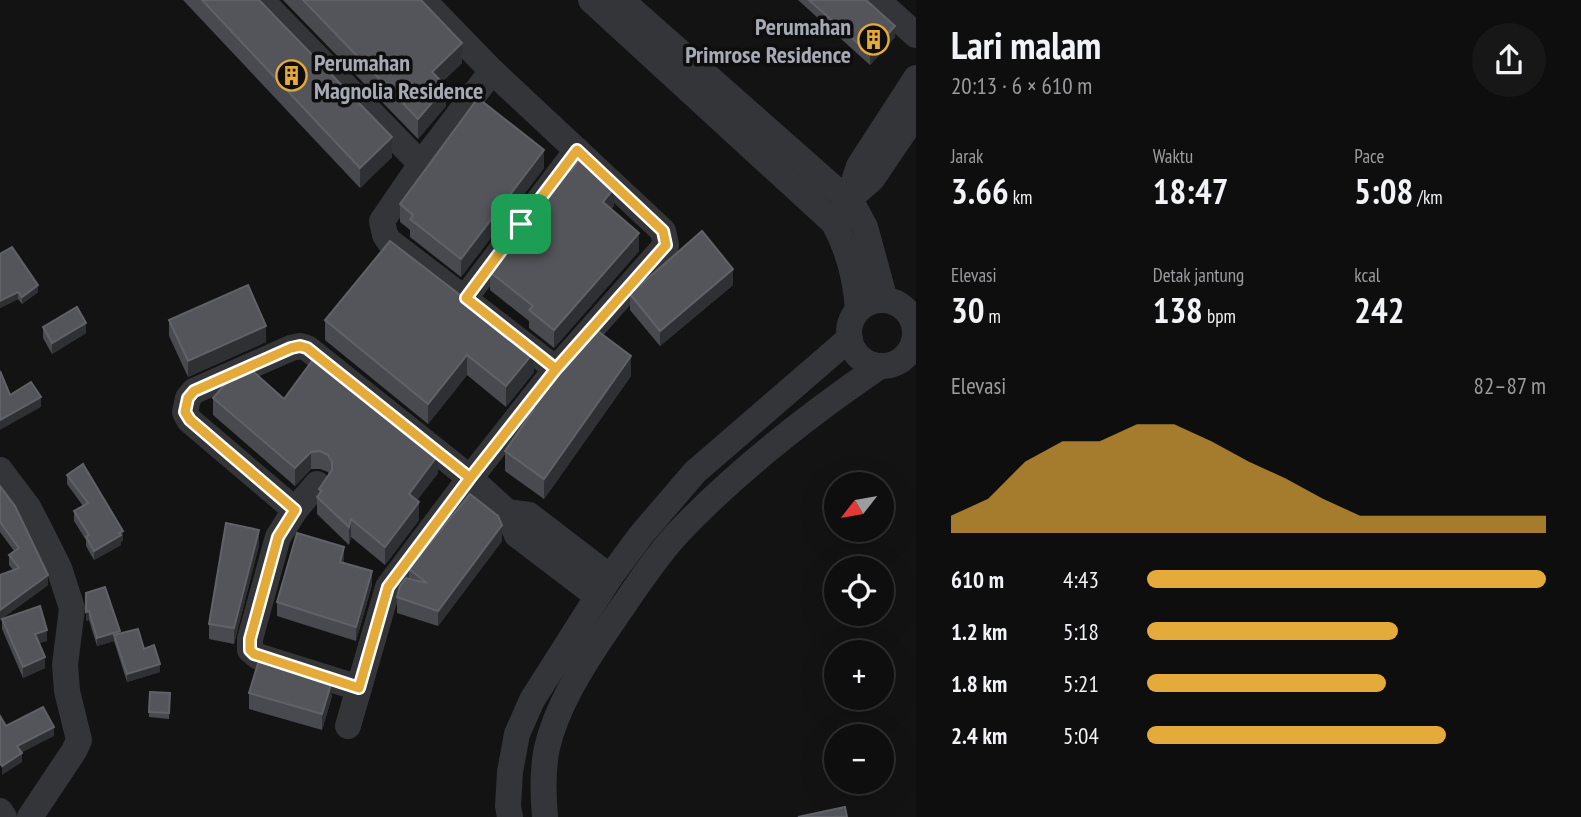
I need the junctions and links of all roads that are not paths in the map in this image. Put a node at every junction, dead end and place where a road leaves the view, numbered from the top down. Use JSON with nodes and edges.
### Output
{"nodes":[{"id":1,"x":261,"y":0,"type":"edge"},
{"id":2,"x":423,"y":0,"type":"edge"},
{"id":3,"x":591,"y":0,"type":"edge"},
{"id":4,"x":621,"y":0,"type":"edge"},
{"id":5,"x":877,"y":0,"type":"edge"},
{"id":6,"x":916,"y":35,"type":"edge"},
{"id":7,"x":492,"y":71,"type":"junction"},
{"id":8,"x":916,"y":78,"type":"edge"},
{"id":9,"x":916,"y":114,"type":"edge"},
{"id":10,"x":577,"y":150,"type":"junction"},
{"id":11,"x":421,"y":164,"type":"junction"},
{"id":12,"x":848,"y":200,"type":"junction"},
{"id":13,"x":834,"y":223,"type":"junction"},
{"id":14,"x":466,"y":298,"type":"junction"},
{"id":15,"x":885,"y":300,"type":"junction"},
{"id":16,"x":858,"y":310,"type":"junction"},
{"id":17,"x":915,"y":323,"type":"edge"},
{"id":18,"x":850,"y":338,"type":"junction"},
{"id":19,"x":913,"y":350,"type":"edge"},
{"id":20,"x":880,"y":366,"type":"junction"},
{"id":21,"x":556,"y":369,"type":"junction"},
{"id":22,"x":734,"y":437,"type":"junction"},
{"id":23,"x":755,"y":460,"type":"junction"},
{"id":24,"x":0,"y":470,"type":"edge"},
{"id":25,"x":470,"y":478,"type":"junction"},
{"id":26,"x":317,"y":484,"type":"dead end"},
{"id":27,"x":295,"y":510,"type":"junction"},
{"id":28,"x":603,"y":586,"type":"junction"},
{"id":29,"x":359,"y":688,"type":"junction"},
{"id":30,"x":348,"y":726,"type":"dead end"},
{"id":31,"x":0,"y":811,"type":"edge"},
{"id":32,"x":4,"y":817,"type":"edge"},
{"id":33,"x":30,"y":817,"type":"edge"},
{"id":34,"x":510,"y":817,"type":"edge"},
{"id":35,"x":545,"y":817,"type":"edge"}],
"edges":[{"from":1,"to":11,"type":"street"},
{"from":2,"to":7,"type":"street"},
{"from":3,"to":13,"type":"street"},
{"from":4,"to":12,"type":"street"},
{"from":5,"to":6,"type":"street"},
{"from":7,"to":10,"type":"street"},
{"from":7,"to":11,"type":"street"},
{"from":8,"to":12,"type":"street"},
{"from":9,"to":12,"type":"street"},
{"from":10,"to":14,"type":"street"},
{"from":10,"to":21,"type":"street"},
{"from":11,"to":14,"type":"street"},
{"from":12,"to":13,"type":"street"},
{"from":12,"to":15,"type":"street"},
{"from":13,"to":16,"type":"street"},
{"from":14,"to":21,"type":"street"},
{"from":15,"to":16,"type":"street"},
{"from":15,"to":17,"type":"street"},
{"from":16,"to":18,"type":"street"},
{"from":17,"to":19,"type":"street"},
{"from":18,"to":20,"type":"street"},
{"from":18,"to":22,"type":"street"},
{"from":19,"to":20,"type":"street"},
{"from":20,"to":23,"type":"street"},
{"from":21,"to":25,"type":"street"},
{"from":22,"to":23,"type":"street"},
{"from":22,"to":28,"type":"street"},
{"from":23,"to":35,"type":"street"},
{"from":24,"to":33,"type":"street"},
{"from":25,"to":27,"type":"street"},
{"from":25,"to":28,"type":"street"},
{"from":25,"to":29,"type":"street"},
{"from":26,"to":27,"type":"street"},
{"from":27,"to":29,"type":"street"},
{"from":28,"to":34,"type":"street"},
{"from":29,"to":30,"type":"street"},
{"from":31,"to":32,"type":"street"}]}
